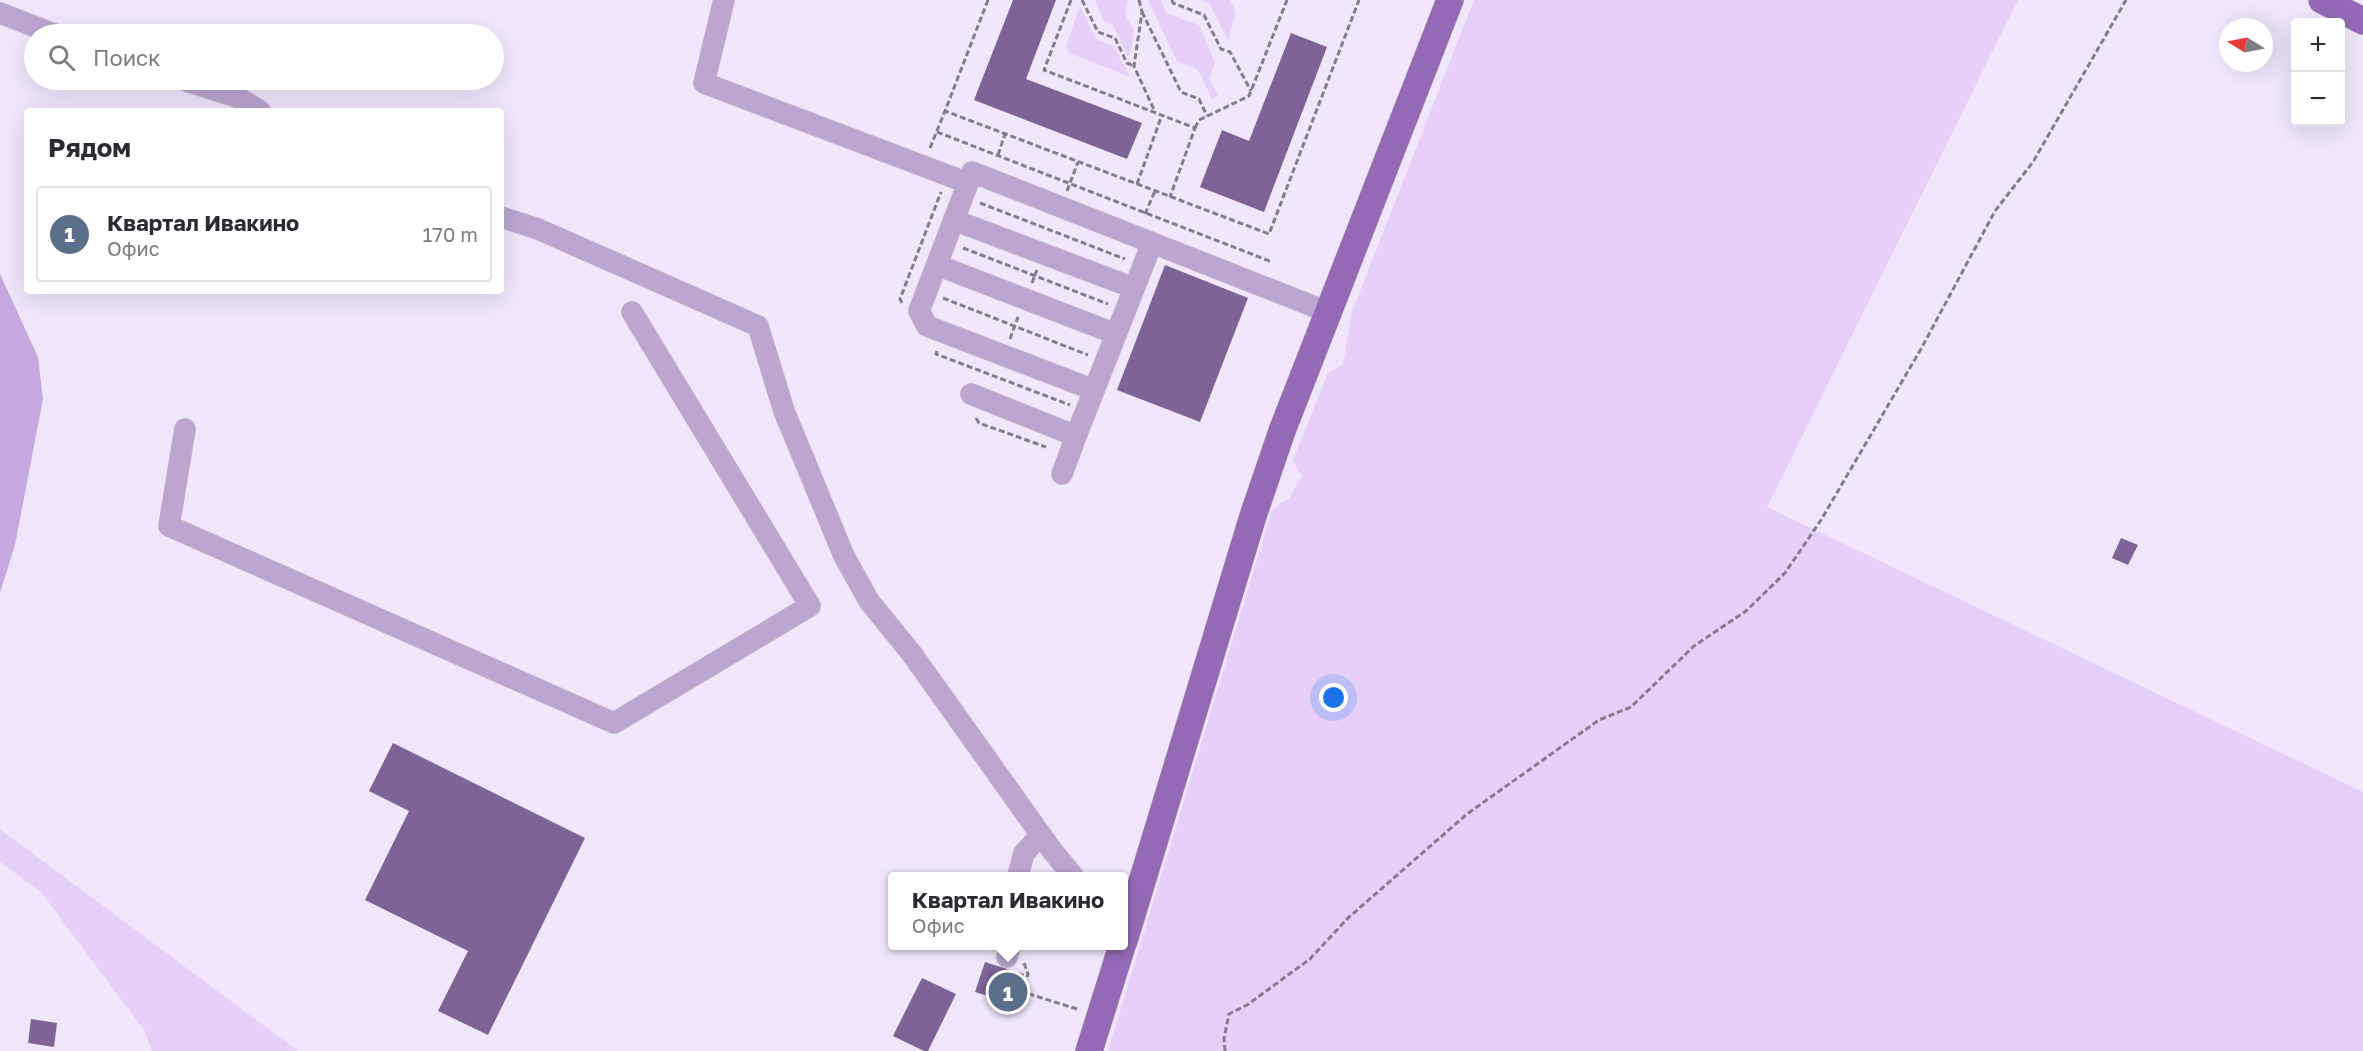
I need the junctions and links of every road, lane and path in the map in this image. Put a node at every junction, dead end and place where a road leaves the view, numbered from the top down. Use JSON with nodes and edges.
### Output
{"nodes":[{"id":1,"x":724,"y":0,"type":"edge"},
{"id":2,"x":988,"y":0,"type":"edge"},
{"id":3,"x":1071,"y":0,"type":"edge"},
{"id":4,"x":1082,"y":0,"type":"edge"},
{"id":5,"x":1138,"y":0,"type":"edge"},
{"id":6,"x":1172,"y":0,"type":"edge"},
{"id":7,"x":1287,"y":0,"type":"edge"},
{"id":8,"x":1359,"y":0,"type":"edge"},
{"id":9,"x":1450,"y":0,"type":"edge"},
{"id":10,"x":2126,"y":0,"type":"edge"},
{"id":11,"x":2322,"y":0,"type":"edge"},
{"id":12,"x":1142,"y":12,"type":"junction"},
{"id":13,"x":0,"y":13,"type":"edge"},
{"id":14,"x":2363,"y":21,"type":"edge"},
{"id":15,"x":28,"y":24,"type":"edge"},
{"id":16,"x":1134,"y":66,"type":"junction"},
{"id":17,"x":215,"y":90,"type":"edge"},
{"id":18,"x":1251,"y":91,"type":"junction"},
{"id":19,"x":255,"y":108,"type":"edge"},
{"id":20,"x":1156,"y":113,"type":"junction"},
{"id":21,"x":1162,"y":116,"type":"junction"},
{"id":22,"x":1207,"y":116,"type":"junction"},
{"id":23,"x":1195,"y":128,"type":"junction"},
{"id":24,"x":937,"y":132,"type":"dead end"},
{"id":25,"x":1137,"y":184,"type":"junction"},
{"id":26,"x":965,"y":190,"type":"junction"},
{"id":27,"x":1170,"y":196,"type":"junction"},
{"id":28,"x":504,"y":218,"type":"edge"},
{"id":29,"x":954,"y":220,"type":"junction"},
{"id":30,"x":925,"y":234,"type":"dead end"},
{"id":31,"x":946,"y":241,"type":"junction"},
{"id":32,"x":1152,"y":243,"type":"junction"},
{"id":33,"x":1272,"y":262,"type":"dead end"},
{"id":34,"x":937,"y":265,"type":"junction"},
{"id":35,"x":1143,"y":266,"type":"junction"},
{"id":36,"x":906,"y":282,"type":"dead end"},
{"id":37,"x":1134,"y":288,"type":"junction"},
{"id":38,"x":928,"y":289,"type":"junction"},
{"id":39,"x":1125,"y":311,"type":"junction"},
{"id":40,"x":632,"y":312,"type":"dead end"},
{"id":41,"x":1328,"y":312,"type":"junction"},
{"id":42,"x":1116,"y":334,"type":"junction"},
{"id":43,"x":1105,"y":361,"type":"junction"},
{"id":44,"x":1094,"y":390,"type":"junction"},
{"id":45,"x":971,"y":394,"type":"dead end"},
{"id":46,"x":185,"y":429,"type":"dead end"},
{"id":47,"x":1076,"y":436,"type":"junction"},
{"id":48,"x":1062,"y":474,"type":"dead end"},
{"id":49,"x":1041,"y":835,"type":"junction"},
{"id":50,"x":1019,"y":872,"type":"edge"},
{"id":51,"x":1070,"y":872,"type":"edge"},
{"id":52,"x":1128,"y":910,"type":"edge"},
{"id":53,"x":1120,"y":950,"type":"edge"},
{"id":54,"x":1008,"y":951,"type":"edge"},
{"id":55,"x":1082,"y":1011,"type":"dead end"},
{"id":56,"x":1089,"y":1051,"type":"edge"},
{"id":57,"x":1224,"y":1051,"type":"edge"}],
"edges":[{"from":1,"to":26,"type":"lane"},
{"from":2,"to":25,"type":"path"},
{"from":3,"to":20,"type":"path"},
{"from":4,"to":16,"type":"path"},
{"from":5,"to":12,"type":"path"},
{"from":6,"to":18,"type":"path"},
{"from":7,"to":18,"type":"path"},
{"from":8,"to":27,"type":"path"},
{"from":9,"to":41,"type":"main road"},
{"from":10,"to":57,"type":"path"},
{"from":11,"to":14,"type":"main road"},
{"from":12,"to":16,"type":"path"},
{"from":12,"to":22,"type":"path"},
{"from":13,"to":15,"type":"lane"},
{"from":16,"to":20,"type":"path"},
{"from":17,"to":19,"type":"lane"},
{"from":18,"to":22,"type":"path"},
{"from":20,"to":21,"type":"path"},
{"from":21,"to":23,"type":"path"},
{"from":21,"to":25,"type":"path"},
{"from":22,"to":23,"type":"path"},
{"from":23,"to":27,"type":"path"},
{"from":24,"to":33,"type":"path"},
{"from":25,"to":27,"type":"path"},
{"from":26,"to":29,"type":"lane"},
{"from":26,"to":32,"type":"lane"},
{"from":26,"to":35,"type":"path"},
{"from":28,"to":49,"type":"lane"},
{"from":29,"to":31,"type":"lane"},
{"from":29,"to":37,"type":"lane"},
{"from":30,"to":31,"type":"path"},
{"from":31,"to":34,"type":"lane"},
{"from":31,"to":39,"type":"path"},
{"from":32,"to":35,"type":"lane"},
{"from":32,"to":41,"type":"lane"},
{"from":34,"to":38,"type":"lane"},
{"from":34,"to":42,"type":"lane"},
{"from":35,"to":37,"type":"lane"},
{"from":36,"to":38,"type":"path"},
{"from":37,"to":39,"type":"lane"},
{"from":38,"to":43,"type":"path"},
{"from":38,"to":44,"type":"lane"},
{"from":39,"to":42,"type":"lane"},
{"from":40,"to":46,"type":"lane"},
{"from":41,"to":52,"type":"main road"},
{"from":42,"to":43,"type":"lane"},
{"from":43,"to":44,"type":"lane"},
{"from":44,"to":47,"type":"lane"},
{"from":45,"to":47,"type":"lane"},
{"from":47,"to":48,"type":"lane"},
{"from":49,"to":50,"type":"lane"},
{"from":49,"to":51,"type":"lane"},
{"from":53,"to":56,"type":"main road"},
{"from":54,"to":55,"type":"path"}]}
